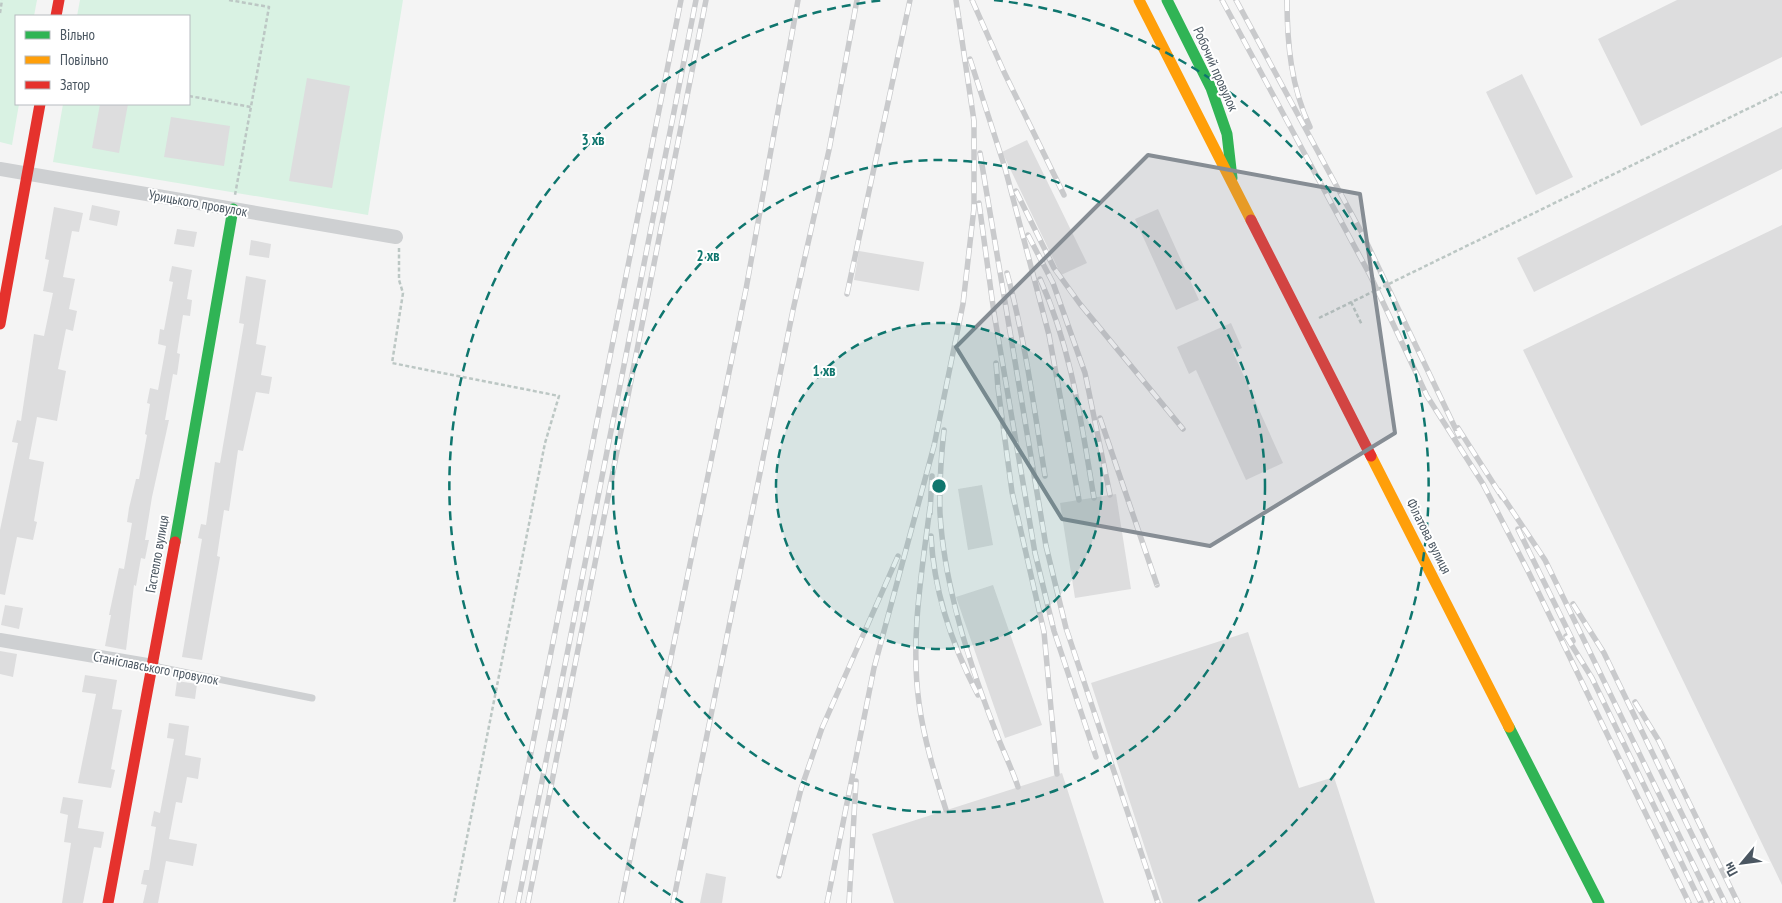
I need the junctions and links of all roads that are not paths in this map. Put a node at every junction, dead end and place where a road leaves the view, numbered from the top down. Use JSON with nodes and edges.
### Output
{"nodes":[{"id":1,"x":59,"y":0,"type":"edge"},
{"id":2,"x":1139,"y":0,"type":"edge"},
{"id":3,"x":1167,"y":0,"type":"edge"},
{"id":4,"x":56,"y":15,"type":"edge"},
{"id":5,"x":1214,"y":96,"type":"junction"},
{"id":6,"x":1190,"y":100,"type":"junction"},
{"id":7,"x":40,"y":105,"type":"edge"},
{"id":8,"x":0,"y":169,"type":"edge"},
{"id":9,"x":27,"y":174,"type":"junction"},
{"id":10,"x":1233,"y":182,"type":"junction"},
{"id":11,"x":233,"y":209,"type":"junction"},
{"id":12,"x":396,"y":237,"type":"road end"},
{"id":13,"x":0,"y":324,"type":"edge"},
{"id":14,"x":0,"y":640,"type":"edge"},
{"id":15,"x":153,"y":666,"type":"junction"},
{"id":16,"x":312,"y":698,"type":"dead end"},
{"id":17,"x":108,"y":903,"type":"edge"},
{"id":18,"x":1598,"y":903,"type":"edge"}],
"edges":[{"from":1,"to":4,"type":"street"},
{"from":2,"to":6,"type":"street","name":"Філатова вулиця"},
{"from":3,"to":5,"type":"street","name":"Робочий провулок"},
{"from":5,"to":6,"type":"street"},
{"from":5,"to":10,"type":"street","name":"Робочий провулок"},
{"from":6,"to":10,"type":"street","name":"Філатова вулиця"},
{"from":7,"to":9,"type":"street"},
{"from":8,"to":9,"type":"street","name":"Урицького провулок"},
{"from":9,"to":11,"type":"street","name":"Урицького провулок"},
{"from":9,"to":13,"type":"street"},
{"from":10,"to":18,"type":"street","name":"Філатова вулиця"},
{"from":11,"to":12,"type":"street","name":"Урицького провулок"},
{"from":11,"to":15,"type":"street","name":"Гастелло вулиця"},
{"from":14,"to":15,"type":"street","name":"Станіславського провулок"},
{"from":15,"to":16,"type":"lane","name":"Станіславського провулок"},
{"from":15,"to":17,"type":"street","name":"Гастелло вулиця"}]}
